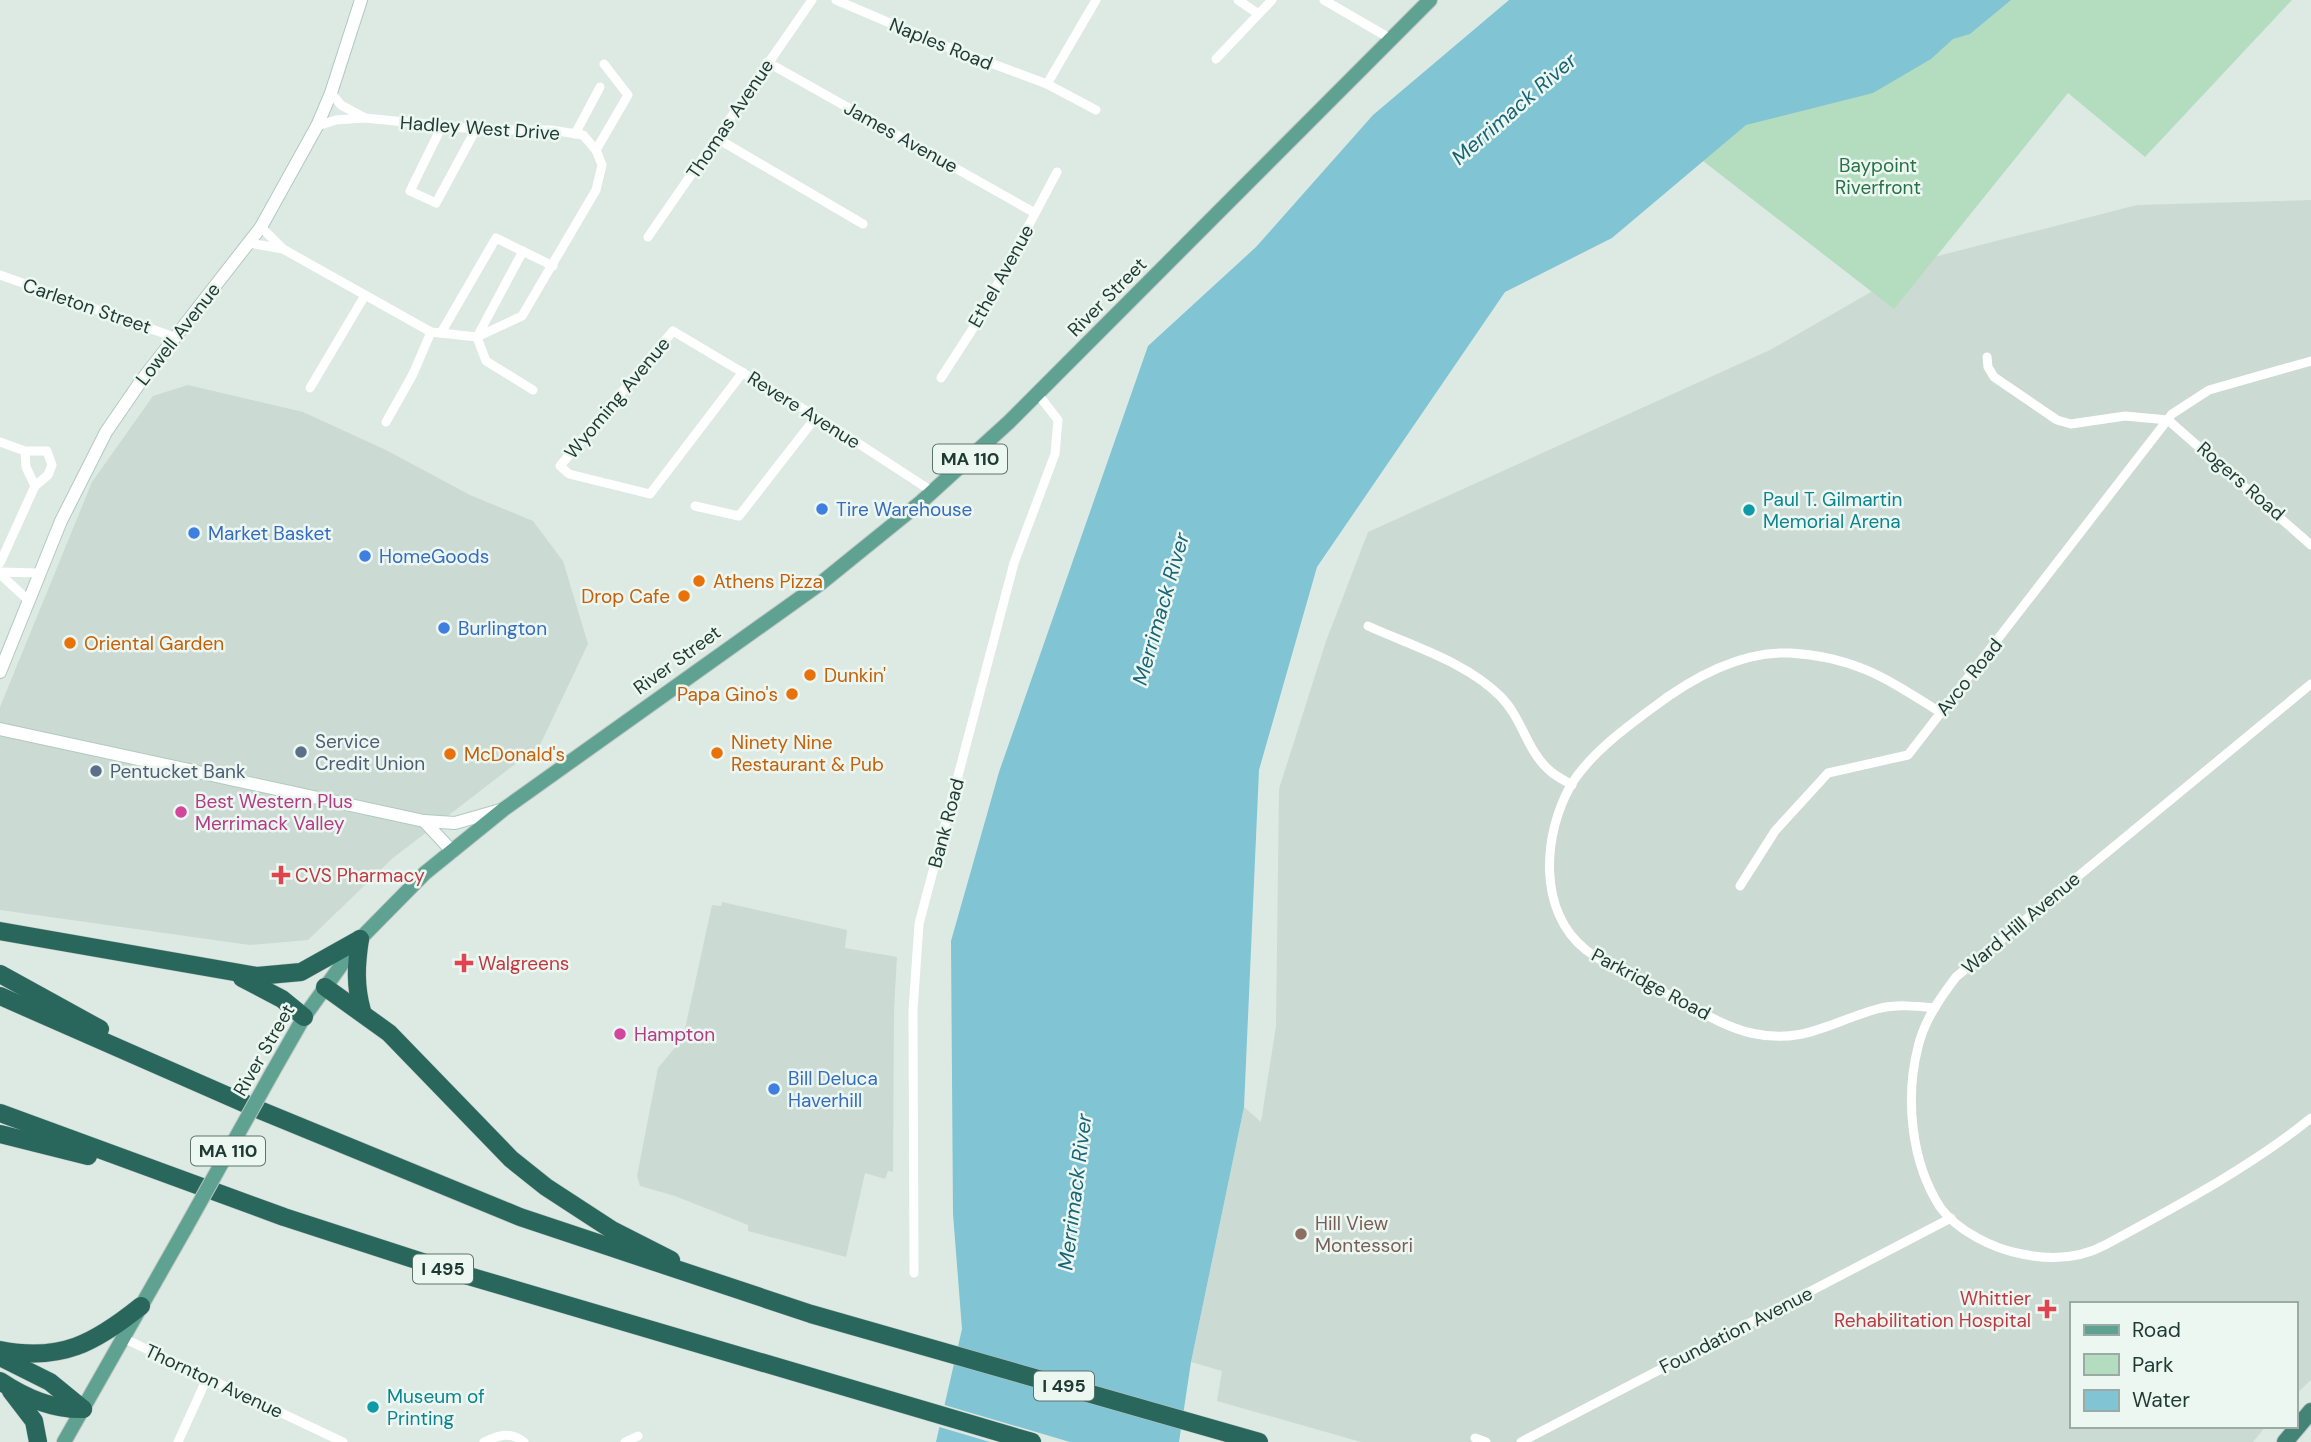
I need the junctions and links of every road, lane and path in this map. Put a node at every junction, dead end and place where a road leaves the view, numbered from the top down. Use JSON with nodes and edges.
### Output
{"nodes":[{"id":1,"x":361,"y":0,"type":"edge"},
{"id":2,"x":812,"y":0,"type":"edge"},
{"id":3,"x":836,"y":0,"type":"edge"},
{"id":4,"x":1238,"y":0,"type":"edge"},
{"id":5,"x":1272,"y":0,"type":"edge"},
{"id":6,"x":1324,"y":0,"type":"edge"},
{"id":7,"x":1430,"y":0,"type":"edge"},
{"id":8,"x":1091,"y":2,"type":"edge"},
{"id":9,"x":1257,"y":13,"type":"junction"},
{"id":10,"x":1391,"y":39,"type":"junction"},
{"id":11,"x":1216,"y":59,"type":"dead end"},
{"id":12,"x":767,"y":62,"type":"junction"},
{"id":13,"x":604,"y":64,"type":"dead end"},
{"id":14,"x":1047,"y":84,"type":"junction"},
{"id":15,"x":600,"y":87,"type":"dead end"},
{"id":16,"x":331,"y":93,"type":"junction"},
{"id":17,"x":1096,"y":110,"type":"dead end"},
{"id":18,"x":365,"y":118,"type":"junction"},
{"id":19,"x":317,"y":126,"type":"junction"},
{"id":20,"x":442,"y":126,"type":"junction"},
{"id":21,"x":476,"y":129,"type":"junction"},
{"id":22,"x":575,"y":134,"type":"junction"},
{"id":23,"x":718,"y":139,"type":"junction"},
{"id":24,"x":596,"y":150,"type":"junction"},
{"id":25,"x":1057,"y":172,"type":"dead end"},
{"id":26,"x":1035,"y":213,"type":"junction"},
{"id":27,"x":863,"y":223,"type":"dead end"},
{"id":28,"x":261,"y":227,"type":"junction"},
{"id":29,"x":648,"y":237,"type":"dead end"},
{"id":30,"x":249,"y":243,"type":"junction"},
{"id":31,"x":283,"y":249,"type":"junction"},
{"id":32,"x":523,"y":251,"type":"junction"},
{"id":33,"x":553,"y":266,"type":"junction"},
{"id":34,"x":0,"y":275,"type":"edge"},
{"id":35,"x":364,"y":297,"type":"junction"},
{"id":36,"x":673,"y":331,"type":"joint"},
{"id":37,"x":436,"y":333,"type":"junction"},
{"id":38,"x":174,"y":337,"type":"junction"},
{"id":39,"x":477,"y":337,"type":"junction"},
{"id":40,"x":1987,"y":357,"type":"dead end"},
{"id":41,"x":2311,"y":361,"type":"edge"},
{"id":42,"x":743,"y":372,"type":"junction"},
{"id":43,"x":941,"y":378,"type":"dead end"},
{"id":44,"x":310,"y":388,"type":"dead end"},
{"id":45,"x":533,"y":390,"type":"dead end"},
{"id":46,"x":1037,"y":393,"type":"junction"},
{"id":47,"x":816,"y":417,"type":"junction"},
{"id":48,"x":2168,"y":420,"type":"junction"},
{"id":49,"x":386,"y":422,"type":"dead end"},
{"id":50,"x":0,"y":442,"type":"edge"},
{"id":51,"x":25,"y":451,"type":"junction"},
{"id":52,"x":35,"y":486,"type":"junction"},
{"id":53,"x":933,"y":492,"type":"junction"},
{"id":54,"x":695,"y":506,"type":"dead end"},
{"id":55,"x":2311,"y":545,"type":"edge"},
{"id":56,"x":0,"y":563,"type":"edge"},
{"id":57,"x":0,"y":573,"type":"edge"},
{"id":58,"x":39,"y":573,"type":"junction"},
{"id":59,"x":28,"y":600,"type":"junction"},
{"id":60,"x":1368,"y":626,"type":"dead end"},
{"id":61,"x":0,"y":672,"type":"edge"},
{"id":62,"x":2311,"y":684,"type":"edge"},
{"id":63,"x":1940,"y":712,"type":"junction"},
{"id":64,"x":0,"y":729,"type":"edge"},
{"id":65,"x":1572,"y":785,"type":"junction"},
{"id":66,"x":504,"y":809,"type":"junction"},
{"id":67,"x":424,"y":821,"type":"junction"},
{"id":68,"x":451,"y":850,"type":"junction"},
{"id":69,"x":1740,"y":886,"type":"dead end"},
{"id":70,"x":0,"y":931,"type":"edge"},
{"id":71,"x":360,"y":939,"type":"junction"},
{"id":72,"x":0,"y":974,"type":"edge"},
{"id":73,"x":235,"y":974,"type":"junction"},
{"id":74,"x":326,"y":987,"type":"junction"},
{"id":75,"x":0,"y":996,"type":"edge"},
{"id":76,"x":1935,"y":1008,"type":"junction"},
{"id":77,"x":362,"y":1011,"type":"junction"},
{"id":78,"x":304,"y":1017,"type":"junction"},
{"id":79,"x":157,"y":1064,"type":"junction"},
{"id":80,"x":0,"y":1113,"type":"edge"},
{"id":81,"x":2311,"y":1118,"type":"edge"},
{"id":82,"x":0,"y":1134,"type":"edge"},
{"id":83,"x":157,"y":1172,"type":"junction"},
{"id":84,"x":1951,"y":1218,"type":"junction"},
{"id":85,"x":914,"y":1273,"type":"dead end"},
{"id":86,"x":711,"y":1283,"type":"junction"},
{"id":87,"x":141,"y":1306,"type":"junction"},
{"id":88,"x":123,"y":1338,"type":"junction"},
{"id":89,"x":0,"y":1350,"type":"edge"},
{"id":90,"x":0,"y":1357,"type":"edge"},
{"id":91,"x":207,"y":1378,"type":"junction"},
{"id":92,"x":3,"y":1383,"type":"edge"},
{"id":93,"x":83,"y":1409,"type":"junction"},
{"id":94,"x":2311,"y":1411,"type":"edge"},
{"id":95,"x":2297,"y":1428,"type":"edge"},
{"id":96,"x":2297,"y":1428,"type":"edge"},
{"id":97,"x":638,"y":1436,"type":"dead end"},
{"id":98,"x":1475,"y":1438,"type":"dead end"},
{"id":99,"x":38,"y":1442,"type":"edge"},
{"id":100,"x":64,"y":1442,"type":"edge"},
{"id":101,"x":178,"y":1442,"type":"edge"},
{"id":102,"x":343,"y":1442,"type":"edge"},
{"id":103,"x":484,"y":1442,"type":"edge"},
{"id":104,"x":524,"y":1442,"type":"edge"},
{"id":105,"x":625,"y":1442,"type":"edge"},
{"id":106,"x":1032,"y":1442,"type":"edge"},
{"id":107,"x":1259,"y":1442,"type":"edge"},
{"id":108,"x":1486,"y":1442,"type":"edge"},
{"id":109,"x":1521,"y":1442,"type":"edge"},
{"id":110,"x":2285,"y":1442,"type":"edge"}],
"edges":[{"from":1,"to":16,"type":"main road","name":"Lowell Avenue"},
{"from":2,"to":12,"type":"street","name":"Thomas Avenue"},
{"from":3,"to":14,"type":"street","name":"Naples Road"},
{"from":4,"to":9,"type":"street"},
{"from":5,"to":9,"type":"street"},
{"from":6,"to":10,"type":"street"},
{"from":7,"to":10,"type":"main road","name":"River Street","number":"MA 110"},
{"from":8,"to":14,"type":"street"},
{"from":9,"to":11,"type":"street"},
{"from":10,"to":46,"type":"main road","name":"River Street","number":"MA 110"},
{"from":12,"to":23,"type":"street","name":"Thomas Avenue"},
{"from":12,"to":26,"type":"street","name":"James Avenue"},
{"from":13,"to":24,"type":"street"},
{"from":14,"to":17,"type":"street","name":"Naples Road"},
{"from":15,"to":22,"type":"street"},
{"from":16,"to":18,"type":"street","name":"Hadley West Drive"},
{"from":16,"to":19,"type":"main road","name":"Lowell Avenue"},
{"from":18,"to":19,"type":"street","name":"Hadley West Drive"},
{"from":18,"to":20,"type":"street","name":"Hadley West Drive"},
{"from":19,"to":28,"type":"main road","name":"Lowell Avenue"},
{"from":20,"to":21,"type":"street","name":"Hadley West Drive"},
{"from":20,"to":21,"type":"street"},
{"from":21,"to":22,"type":"street","name":"Hadley West Drive"},
{"from":22,"to":24,"type":"street","name":"Hadley West Drive"},
{"from":23,"to":27,"type":"street"},
{"from":23,"to":29,"type":"street","name":"Thomas Avenue"},
{"from":24,"to":33,"type":"street"},
{"from":25,"to":26,"type":"street","name":"Ethel Avenue"},
{"from":26,"to":43,"type":"street","name":"Ethel Avenue"},
{"from":28,"to":30,"type":"main road","name":"Lowell Avenue"},
{"from":28,"to":31,"type":"street"},
{"from":30,"to":31,"type":"street"},
{"from":30,"to":38,"type":"main road","name":"Lowell Avenue"},
{"from":31,"to":35,"type":"street"},
{"from":32,"to":33,"type":"street"},
{"from":32,"to":37,"type":"street"},
{"from":32,"to":39,"type":"street"},
{"from":33,"to":39,"type":"street"},
{"from":34,"to":38,"type":"street","name":"Carleton Street"},
{"from":35,"to":37,"type":"street"},
{"from":35,"to":44,"type":"street"},
{"from":36,"to":42,"type":"street","name":"Revere Avenue"},
{"from":36,"to":42,"type":"street","name":"Wyoming Avenue"},
{"from":37,"to":39,"type":"street"},
{"from":37,"to":49,"type":"street"},
{"from":38,"to":58,"type":"main road","name":"Lowell Avenue"},
{"from":39,"to":45,"type":"street"},
{"from":40,"to":48,"type":"street"},
{"from":41,"to":48,"type":"street","name":"Avco Road"},
{"from":42,"to":47,"type":"street","name":"Revere Avenue"},
{"from":46,"to":53,"type":"main road","name":"River Street","number":"MA 110"},
{"from":46,"to":85,"type":"street","name":"Bank Road"},
{"from":47,"to":53,"type":"street","name":"Revere Avenue"},
{"from":47,"to":54,"type":"street"},
{"from":48,"to":55,"type":"street","name":"Rogers Road"},
{"from":48,"to":63,"type":"street","name":"Avco Road"},
{"from":50,"to":51,"type":"street"},
{"from":51,"to":52,"type":"street"},
{"from":51,"to":52,"type":"street"},
{"from":52,"to":56,"type":"street"},
{"from":53,"to":66,"type":"main road","name":"River Street","number":"MA 110"},
{"from":57,"to":58,"type":"street"},
{"from":57,"to":59,"type":"street"},
{"from":58,"to":59,"type":"main road","name":"Lowell Avenue"},
{"from":59,"to":61,"type":"main road","name":"Lowell Avenue"},
{"from":60,"to":65,"type":"street"},
{"from":62,"to":76,"type":"street","name":"Ward Hill Avenue"},
{"from":63,"to":65,"type":"street","name":"Parkridge Road"},
{"from":63,"to":69,"type":"street","name":"Avco Road"},
{"from":64,"to":67,"type":"main road"},
{"from":65,"to":76,"type":"street","name":"Parkridge Road"},
{"from":66,"to":67,"type":"main road"},
{"from":66,"to":68,"type":"main road","name":"River Street","number":"MA 110"},
{"from":67,"to":68,"type":"main road"},
{"from":68,"to":71,"type":"main road","name":"River Street","number":"MA 110"},
{"from":70,"to":73,"type":"highway"},
{"from":71,"to":73,"type":"highway"},
{"from":71,"to":74,"type":"main road","name":"River Street","number":"MA 110"},
{"from":71,"to":77,"type":"highway"},
{"from":72,"to":79,"type":"highway"},
{"from":73,"to":78,"type":"highway"},
{"from":74,"to":77,"type":"highway"},
{"from":74,"to":78,"type":"main road","name":"River Street","number":"MA 110"},
{"from":75,"to":79,"type":"highway","number":"I 495"},
{"from":76,"to":84,"type":"street","name":"Ward Hill Avenue"},
{"from":77,"to":86,"type":"highway"},
{"from":78,"to":87,"type":"main road","name":"River Street","number":"MA 110","bridge":true},
{"from":79,"to":86,"type":"highway","number":"I 495"},
{"from":80,"to":83,"type":"highway","number":"I 495"},
{"from":81,"to":84,"type":"street","name":"Ward Hill Avenue"},
{"from":82,"to":83,"type":"highway"},
{"from":83,"to":106,"type":"highway","number":"I 495"},
{"from":84,"to":109,"type":"street","name":"Foundation Avenue"},
{"from":86,"to":107,"type":"highway","number":"I 495"},
{"from":87,"to":88,"type":"main road","name":"River Street","number":"MA 110"},
{"from":87,"to":89,"type":"highway"},
{"from":88,"to":91,"type":"street","name":"Thornton Avenue"},
{"from":88,"to":93,"type":"main road","name":"River Street","number":"MA 110"},
{"from":90,"to":93,"type":"highway"},
{"from":91,"to":101,"type":"street"},
{"from":91,"to":102,"type":"street","name":"Thornton Avenue"},
{"from":92,"to":93,"type":"highway"},
{"from":92,"to":99,"type":"highway"},
{"from":93,"to":100,"type":"main road","name":"River Street","number":"MA 110"},
{"from":94,"to":95,"type":"highway"},
{"from":96,"to":110,"type":"highway"},
{"from":97,"to":105,"type":"street"},
{"from":98,"to":108,"type":"street"},
{"from":103,"to":104,"type":"street"}]}
